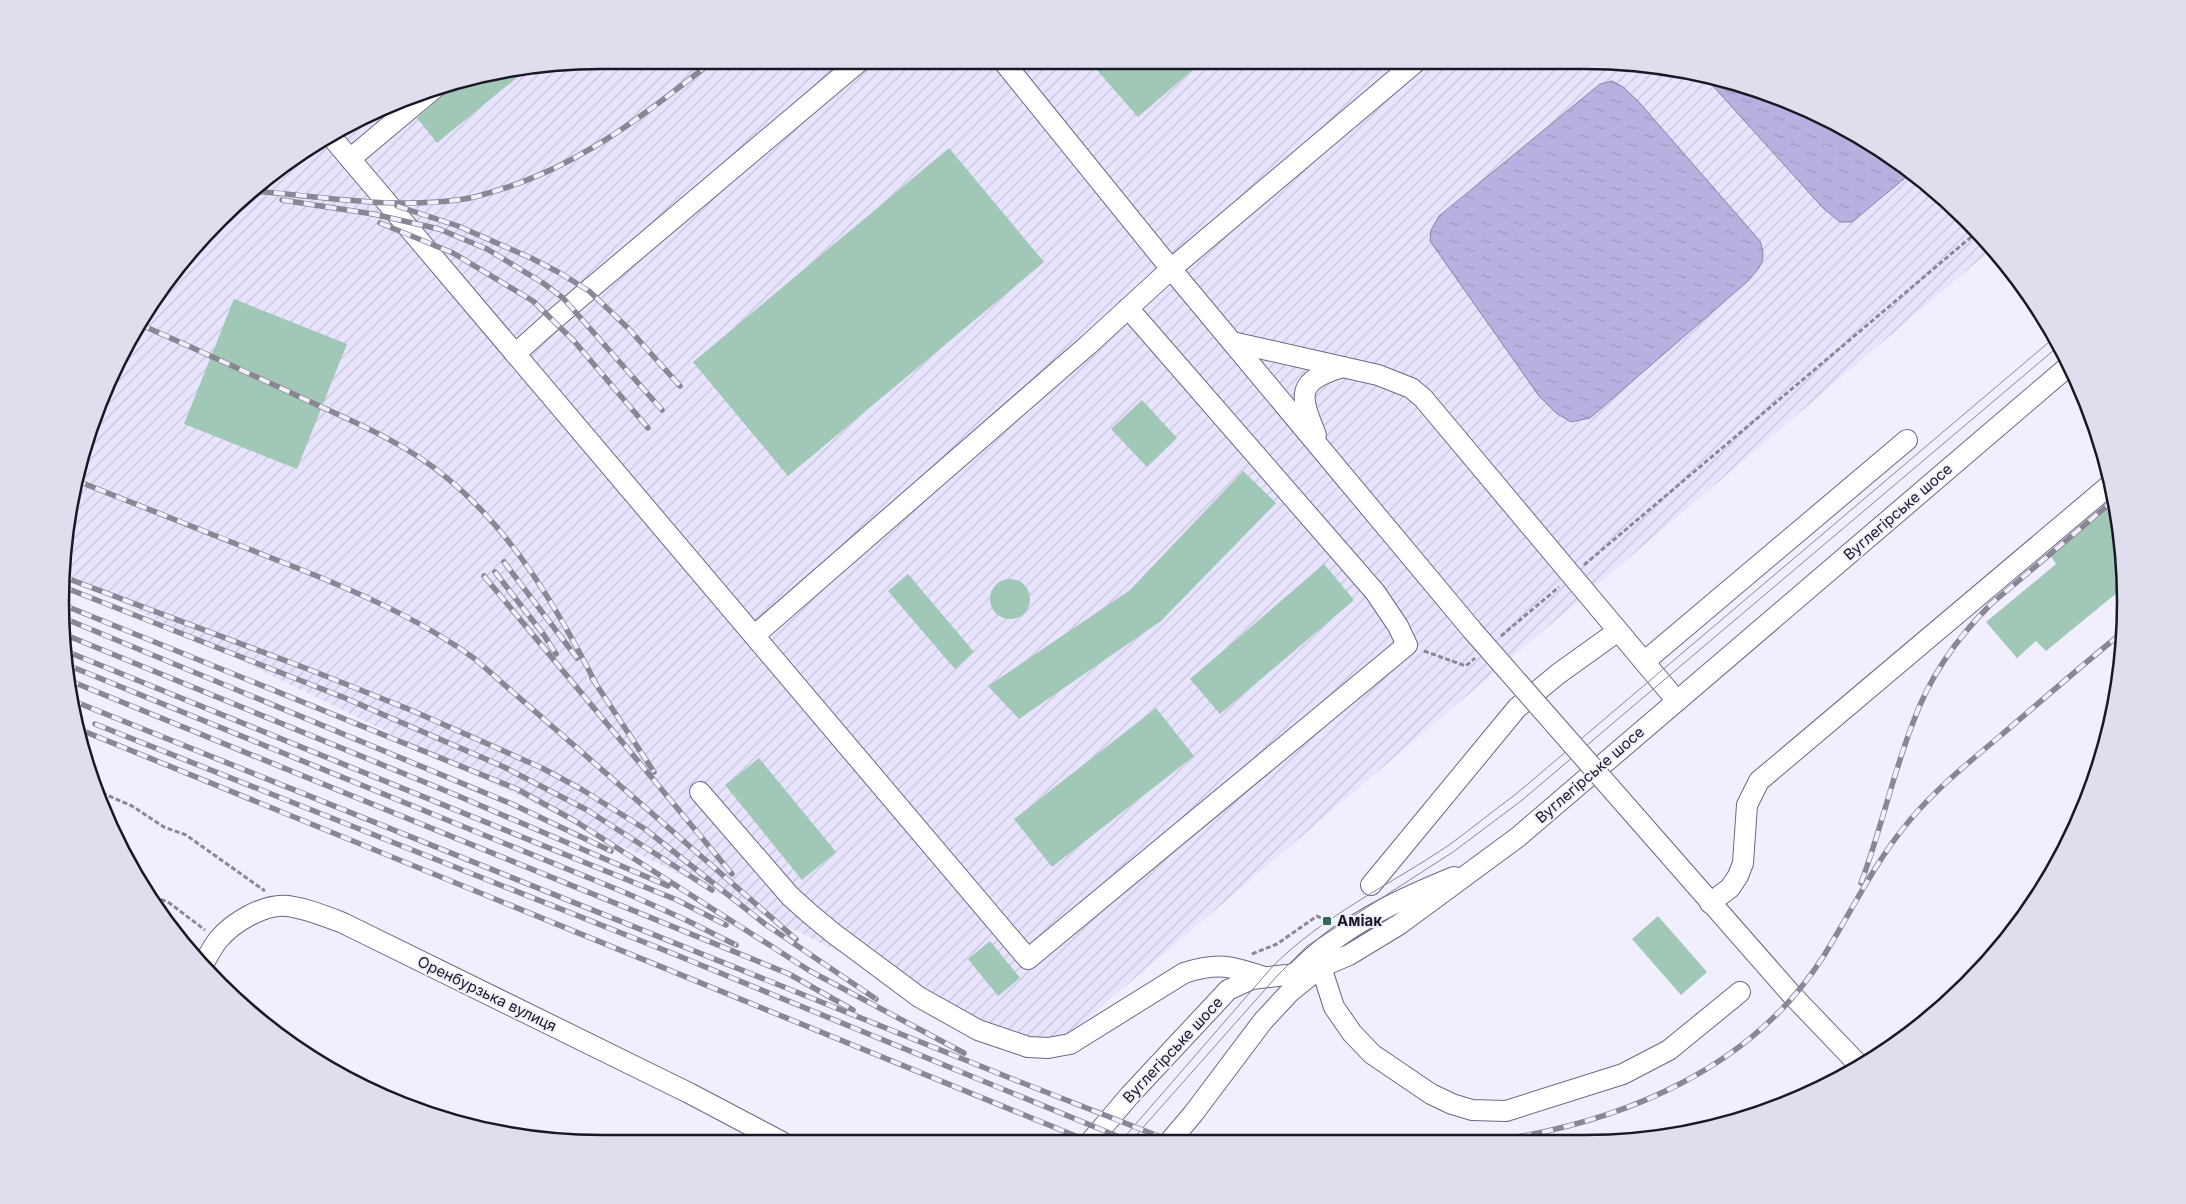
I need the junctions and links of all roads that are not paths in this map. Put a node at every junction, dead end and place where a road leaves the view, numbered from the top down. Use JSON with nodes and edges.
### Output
{"nodes":[{"id":1,"x":850,"y":69,"type":"edge"},
{"id":2,"x":1009,"y":69,"type":"edge"},
{"id":3,"x":1407,"y":69,"type":"edge"},
{"id":4,"x":420,"y":101,"type":"edge"},
{"id":5,"x":334,"y":140,"type":"edge"},
{"id":6,"x":350,"y":159,"type":"junction"},
{"id":7,"x":1171,"y":268,"type":"junction"},
{"id":8,"x":1128,"y":308,"type":"junction"},
{"id":9,"x":1232,"y":342,"type":"junction"},
{"id":10,"x":515,"y":354,"type":"junction"},
{"id":11,"x":1343,"y":367,"type":"junction"},
{"id":12,"x":2064,"y":370,"type":"edge"},
{"id":13,"x":1907,"y":440,"type":"dead end"},
{"id":14,"x":1323,"y":452,"type":"junction"},
{"id":15,"x":2105,"y":489,"type":"edge"},
{"id":16,"x":1618,"y":632,"type":"junction"},
{"id":17,"x":755,"y":635,"type":"junction"},
{"id":18,"x":1644,"y":662,"type":"junction"},
{"id":19,"x":1677,"y":701,"type":"junction"},
{"id":20,"x":700,"y":792,"type":"dead end"},
{"id":21,"x":1475,"y":870,"type":"junction"},
{"id":22,"x":1371,"y":885,"type":"dead end"},
{"id":23,"x":1710,"y":903,"type":"junction"},
{"id":24,"x":206,"y":959,"type":"edge"},
{"id":25,"x":1321,"y":967,"type":"junction"},
{"id":26,"x":1295,"y":974,"type":"junction"},
{"id":27,"x":1264,"y":977,"type":"junction"},
{"id":28,"x":1740,"y":992,"type":"dead end"},
{"id":29,"x":1855,"y":1061,"type":"edge"},
{"id":30,"x":769,"y":1135,"type":"edge"},
{"id":31,"x":1096,"y":1135,"type":"edge"},
{"id":32,"x":1175,"y":1135,"type":"edge"}],
"edges":[{"from":1,"to":10,"type":"street"},
{"from":2,"to":7,"type":"street"},
{"from":3,"to":7,"type":"street"},
{"from":4,"to":6,"type":"street"},
{"from":5,"to":6,"type":"street"},
{"from":6,"to":10,"type":"street"},
{"from":7,"to":8,"type":"street"},
{"from":7,"to":9,"type":"street"},
{"from":8,"to":17,"type":"street"},
{"from":8,"to":17,"type":"street"},
{"from":9,"to":11,"type":"street"},
{"from":9,"to":14,"type":"street"},
{"from":10,"to":17,"type":"street"},
{"from":11,"to":14,"type":"street"},
{"from":11,"to":16,"type":"street"},
{"from":12,"to":19,"type":"street","name":"Вуглегірське шосе"},
{"from":13,"to":18,"type":"street"},
{"from":14,"to":23,"type":"street","bridge":true},
{"from":15,"to":23,"type":"street"},
{"from":16,"to":18,"type":"street"},
{"from":16,"to":22,"type":"street"},
{"from":18,"to":19,"type":"street"},
{"from":19,"to":21,"type":"street","name":"Вуглегірське шосе"},
{"from":20,"to":27,"type":"street"},
{"from":21,"to":25,"type":"street","name":"Вуглегірське шосе"},
{"from":21,"to":26,"type":"street"},
{"from":23,"to":29,"type":"street"},
{"from":24,"to":30,"type":"street","name":"Оренбурзька вулиця"},
{"from":25,"to":26,"type":"street","name":"Вуглегірське шосе"},
{"from":25,"to":28,"type":"street"},
{"from":25,"to":32,"type":"street"},
{"from":26,"to":27,"type":"street","name":"Вуглегірське шосе"},
{"from":27,"to":31,"type":"street","name":"Вуглегірське шосе"}]}
